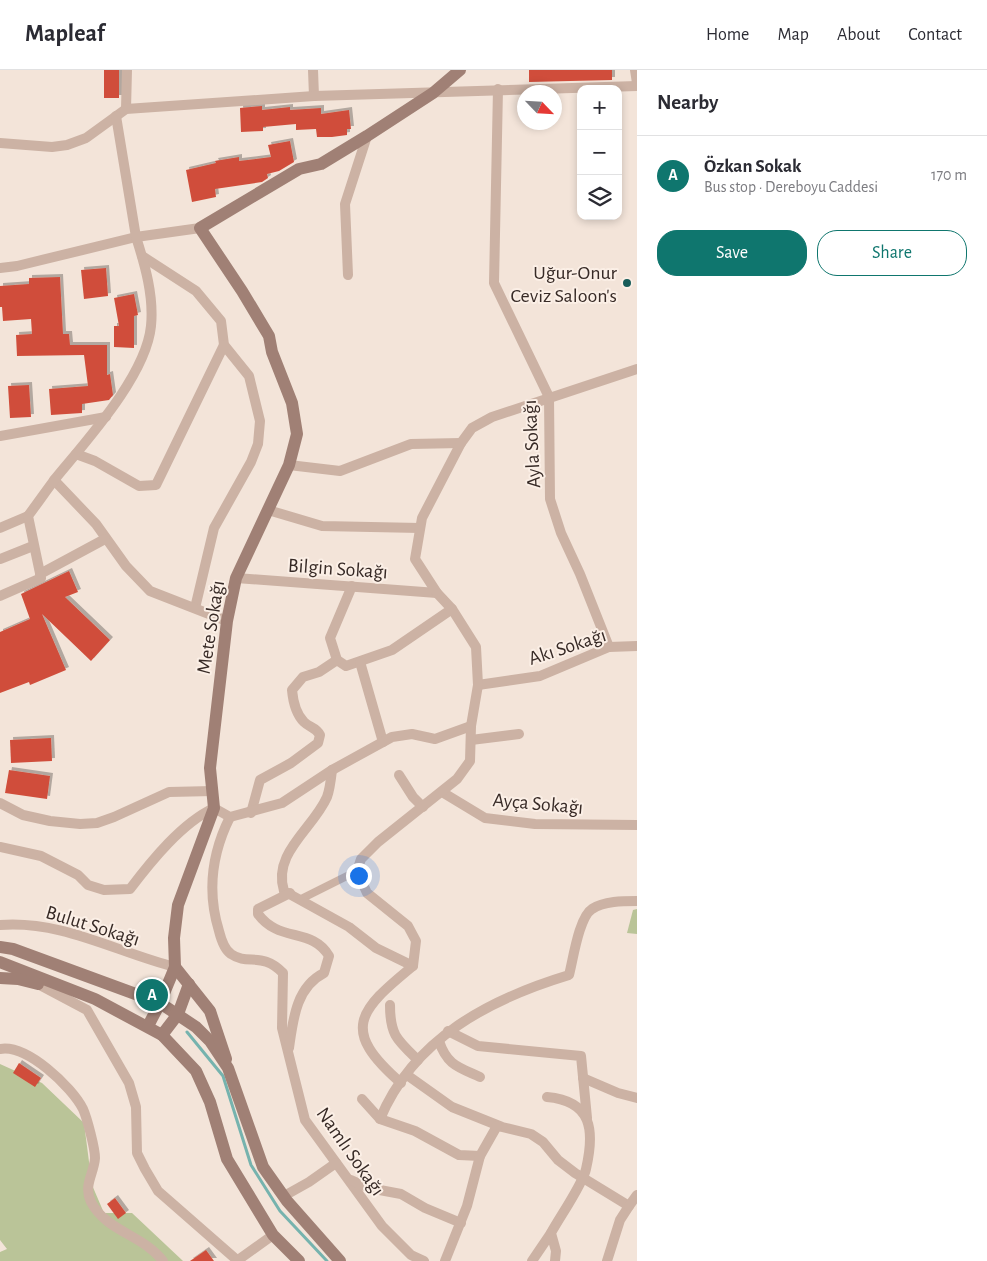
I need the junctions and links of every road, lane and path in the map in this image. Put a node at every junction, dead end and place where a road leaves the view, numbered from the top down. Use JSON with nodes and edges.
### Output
{"nodes":[{"id":1,"x":126,"y":70,"type":"edge"},
{"id":2,"x":313,"y":70,"type":"edge"},
{"id":3,"x":460,"y":70,"type":"edge"},
{"id":4,"x":635,"y":70,"type":"edge"},
{"id":5,"x":637,"y":84,"type":"edge"},
{"id":6,"x":498,"y":90,"type":"junction"},
{"id":7,"x":433,"y":93,"type":"junction"},
{"id":8,"x":314,"y":96,"type":"junction"},
{"id":9,"x":126,"y":109,"type":"junction"},
{"id":10,"x":116,"y":116,"type":"junction"},
{"id":11,"x":367,"y":136,"type":"junction"},
{"id":12,"x":0,"y":144,"type":"edge"},
{"id":13,"x":200,"y":228,"type":"junction"},
{"id":14,"x":136,"y":237,"type":"junction"},
{"id":15,"x":142,"y":256,"type":"junction"},
{"id":16,"x":0,"y":268,"type":"edge"},
{"id":17,"x":348,"y":275,"type":"dead end"},
{"id":18,"x":224,"y":345,"type":"junction"},
{"id":19,"x":637,"y":368,"type":"edge"},
{"id":20,"x":549,"y":397,"type":"junction"},
{"id":21,"x":106,"y":417,"type":"junction"},
{"id":22,"x":0,"y":436,"type":"edge"},
{"id":23,"x":461,"y":444,"type":"junction"},
{"id":24,"x":76,"y":454,"type":"junction"},
{"id":25,"x":289,"y":465,"type":"junction"},
{"id":26,"x":54,"y":480,"type":"junction"},
{"id":27,"x":268,"y":510,"type":"junction"},
{"id":28,"x":28,"y":516,"type":"junction"},
{"id":29,"x":0,"y":528,"type":"edge"},
{"id":30,"x":420,"y":528,"type":"junction"},
{"id":31,"x":105,"y":539,"type":"junction"},
{"id":32,"x":33,"y":546,"type":"junction"},
{"id":33,"x":0,"y":559,"type":"edge"},
{"id":34,"x":40,"y":576,"type":"junction"},
{"id":35,"x":236,"y":578,"type":"junction"},
{"id":36,"x":352,"y":586,"type":"junction"},
{"id":37,"x":438,"y":593,"type":"junction"},
{"id":38,"x":0,"y":596,"type":"edge"},
{"id":39,"x":195,"y":608,"type":"junction"},
{"id":40,"x":452,"y":609,"type":"junction"},
{"id":41,"x":227,"y":621,"type":"junction"},
{"id":42,"x":637,"y":646,"type":"edge"},
{"id":43,"x":609,"y":647,"type":"junction"},
{"id":44,"x":337,"y":660,"type":"junction"},
{"id":45,"x":360,"y":662,"type":"junction"},
{"id":46,"x":478,"y":685,"type":"junction"},
{"id":47,"x":470,"y":726,"type":"junction"},
{"id":48,"x":519,"y":734,"type":"dead end"},
{"id":49,"x":471,"y":740,"type":"junction"},
{"id":50,"x":383,"y":742,"type":"junction"},
{"id":51,"x":332,"y":770,"type":"junction"},
{"id":52,"x":399,"y":775,"type":"dead end"},
{"id":53,"x":213,"y":791,"type":"junction"},
{"id":54,"x":442,"y":792,"type":"junction"},
{"id":55,"x":0,"y":803,"type":"edge"},
{"id":56,"x":423,"y":807,"type":"junction"},
{"id":57,"x":214,"y":808,"type":"junction"},
{"id":58,"x":251,"y":812,"type":"junction"},
{"id":59,"x":230,"y":817,"type":"junction"},
{"id":60,"x":637,"y":826,"type":"edge"},
{"id":61,"x":0,"y":846,"type":"edge"},
{"id":62,"x":357,"y":871,"type":"junction"},
{"id":63,"x":290,"y":894,"type":"junction"},
{"id":64,"x":301,"y":899,"type":"junction"},
{"id":65,"x":637,"y":901,"type":"edge"},
{"id":66,"x":0,"y":925,"type":"edge"},
{"id":67,"x":0,"y":947,"type":"edge"},
{"id":68,"x":21,"y":952,"type":"junction"},
{"id":69,"x":0,"y":962,"type":"edge"},
{"id":70,"x":175,"y":966,"type":"junction"},
{"id":71,"x":413,"y":966,"type":"junction"},
{"id":72,"x":0,"y":978,"type":"edge"},
{"id":73,"x":38,"y":984,"type":"junction"},
{"id":74,"x":189,"y":984,"type":"junction"},
{"id":75,"x":84,"y":994,"type":"junction"},
{"id":76,"x":160,"y":1003,"type":"junction"},
{"id":77,"x":390,"y":1005,"type":"dead end"},
{"id":78,"x":178,"y":1014,"type":"junction"},
{"id":79,"x":148,"y":1026,"type":"junction"},
{"id":80,"x":448,"y":1031,"type":"junction"},
{"id":81,"x":162,"y":1035,"type":"junction"},
{"id":82,"x":439,"y":1041,"type":"junction"},
{"id":83,"x":0,"y":1049,"type":"edge"},
{"id":84,"x":288,"y":1054,"type":"junction"},
{"id":85,"x":418,"y":1060,"type":"junction"},
{"id":86,"x":228,"y":1068,"type":"junction"},
{"id":87,"x":480,"y":1077,"type":"dead end"},
{"id":88,"x":583,"y":1078,"type":"junction"},
{"id":89,"x":404,"y":1079,"type":"junction"},
{"id":90,"x":547,"y":1097,"type":"dead end"},
{"id":91,"x":637,"y":1098,"type":"edge"},
{"id":92,"x":362,"y":1099,"type":"dead end"},
{"id":93,"x":588,"y":1118,"type":"junction"},
{"id":94,"x":380,"y":1119,"type":"junction"},
{"id":95,"x":498,"y":1126,"type":"junction"},
{"id":96,"x":480,"y":1156,"type":"junction"},
{"id":97,"x":336,"y":1162,"type":"junction"},
{"id":98,"x":583,"y":1177,"type":"junction"},
{"id":99,"x":349,"y":1179,"type":"junction"},
{"id":100,"x":637,"y":1195,"type":"edge"},
{"id":101,"x":284,"y":1196,"type":"junction"},
{"id":102,"x":629,"y":1206,"type":"junction"},
{"id":103,"x":461,"y":1223,"type":"junction"},
{"id":104,"x":551,"y":1233,"type":"junction"},
{"id":105,"x":272,"y":1235,"type":"junction"},
{"id":106,"x":163,"y":1261,"type":"edge"},
{"id":107,"x":238,"y":1261,"type":"edge"},
{"id":108,"x":299,"y":1261,"type":"edge"},
{"id":109,"x":340,"y":1261,"type":"edge"},
{"id":110,"x":424,"y":1261,"type":"edge"},
{"id":111,"x":445,"y":1261,"type":"edge"},
{"id":112,"x":532,"y":1261,"type":"edge"},
{"id":113,"x":555,"y":1261,"type":"edge"},
{"id":114,"x":606,"y":1261,"type":"edge"}],
"edges":[{"from":1,"to":9,"type":"street"},
{"from":2,"to":8,"type":"street"},
{"from":3,"to":7,"type":"main road"},
{"from":4,"to":5,"type":"street"},
{"from":5,"to":6,"type":"street"},
{"from":6,"to":7,"type":"street"},
{"from":6,"to":20,"type":"street","name":"Ayla Sokağı"},
{"from":7,"to":8,"type":"street"},
{"from":7,"to":11,"type":"main road"},
{"from":8,"to":9,"type":"street"},
{"from":9,"to":10,"type":"street"},
{"from":10,"to":12,"type":"street"},
{"from":10,"to":14,"type":"street"},
{"from":11,"to":13,"type":"main road"},
{"from":11,"to":17,"type":"street"},
{"from":13,"to":14,"type":"street"},
{"from":13,"to":25,"type":"main road","name":"Mete Sokağı"},
{"from":14,"to":15,"type":"street"},
{"from":14,"to":16,"type":"street"},
{"from":15,"to":18,"type":"street"},
{"from":15,"to":21,"type":"street"},
{"from":18,"to":24,"type":"street"},
{"from":18,"to":39,"type":"street"},
{"from":19,"to":20,"type":"street"},
{"from":20,"to":23,"type":"street"},
{"from":20,"to":43,"type":"street","name":"Ayla Sokağı"},
{"from":21,"to":22,"type":"street"},
{"from":21,"to":24,"type":"street"},
{"from":23,"to":25,"type":"street"},
{"from":23,"to":30,"type":"street"},
{"from":24,"to":26,"type":"street"},
{"from":25,"to":27,"type":"main road","name":"Mete Sokağı"},
{"from":26,"to":28,"type":"street"},
{"from":26,"to":31,"type":"street"},
{"from":27,"to":30,"type":"street"},
{"from":27,"to":35,"type":"main road","name":"Mete Sokağı"},
{"from":28,"to":29,"type":"street"},
{"from":28,"to":32,"type":"street"},
{"from":30,"to":37,"type":"street"},
{"from":31,"to":34,"type":"street"},
{"from":31,"to":39,"type":"street"},
{"from":32,"to":33,"type":"street"},
{"from":32,"to":34,"type":"street"},
{"from":34,"to":38,"type":"street"},
{"from":35,"to":36,"type":"street","name":"Bilgin Sokağı"},
{"from":35,"to":41,"type":"main road","name":"Mete Sokağı"},
{"from":36,"to":37,"type":"street","name":"Bilgin Sokağı"},
{"from":36,"to":44,"type":"street"},
{"from":37,"to":40,"type":"street"},
{"from":39,"to":41,"type":"street"},
{"from":40,"to":45,"type":"street"},
{"from":40,"to":46,"type":"street"},
{"from":41,"to":53,"type":"main road","name":"Mete Sokağı"},
{"from":42,"to":43,"type":"street","name":"Akı Sokağı"},
{"from":43,"to":46,"type":"street","name":"Akı Sokağı"},
{"from":44,"to":45,"type":"street"},
{"from":44,"to":58,"type":"street"},
{"from":45,"to":50,"type":"street"},
{"from":46,"to":47,"type":"street"},
{"from":47,"to":49,"type":"street"},
{"from":47,"to":50,"type":"street"},
{"from":48,"to":49,"type":"street"},
{"from":49,"to":54,"type":"street"},
{"from":50,"to":51,"type":"street"},
{"from":51,"to":58,"type":"street"},
{"from":51,"to":63,"type":"street"},
{"from":52,"to":56,"type":"street"},
{"from":53,"to":55,"type":"street"},
{"from":53,"to":57,"type":"main road","name":"Mete Sokağı"},
{"from":54,"to":56,"type":"street"},
{"from":54,"to":60,"type":"street","name":"Ayça Sokağı"},
{"from":56,"to":62,"type":"street"},
{"from":57,"to":59,"type":"street"},
{"from":57,"to":61,"type":"street"},
{"from":57,"to":70,"type":"main road","name":"Mete Sokağı"},
{"from":58,"to":59,"type":"street"},
{"from":59,"to":84,"type":"street","name":"Namlı Sokağı"},
{"from":62,"to":64,"type":"street"},
{"from":62,"to":71,"type":"street"},
{"from":63,"to":64,"type":"street"},
{"from":63,"to":84,"type":"street"},
{"from":64,"to":71,"type":"street"},
{"from":65,"to":80,"type":"street"},
{"from":66,"to":70,"type":"street","name":"Bulut Sokağı"},
{"from":67,"to":68,"type":"main road"},
{"from":68,"to":69,"type":"main road"},
{"from":68,"to":76,"type":"main road"},
{"from":69,"to":75,"type":"main road"},
{"from":70,"to":74,"type":"main road"},
{"from":70,"to":76,"type":"main road","name":"Mete Sokağı"},
{"from":71,"to":89,"type":"street"},
{"from":72,"to":73,"type":"main road"},
{"from":73,"to":75,"type":"main road"},
{"from":73,"to":107,"type":"street"},
{"from":74,"to":78,"type":"main road"},
{"from":74,"to":86,"type":"main road"},
{"from":75,"to":79,"type":"main road"},
{"from":76,"to":78,"type":"main road"},
{"from":76,"to":79,"type":"main road","name":"Mete Sokağı"},
{"from":77,"to":85,"type":"street"},
{"from":78,"to":81,"type":"main road"},
{"from":78,"to":86,"type":"main road"},
{"from":79,"to":81,"type":"main road"},
{"from":80,"to":82,"type":"street"},
{"from":80,"to":88,"type":"street"},
{"from":81,"to":105,"type":"main road"},
{"from":82,"to":85,"type":"street"},
{"from":82,"to":87,"type":"street"},
{"from":83,"to":106,"type":"street"},
{"from":84,"to":97,"type":"street","name":"Namlı Sokağı"},
{"from":85,"to":89,"type":"street"},
{"from":86,"to":101,"type":"main road"},
{"from":88,"to":91,"type":"street"},
{"from":88,"to":93,"type":"street"},
{"from":89,"to":94,"type":"street"},
{"from":89,"to":95,"type":"street"},
{"from":90,"to":93,"type":"street"},
{"from":92,"to":94,"type":"street"},
{"from":93,"to":98,"type":"street"},
{"from":94,"to":96,"type":"street"},
{"from":95,"to":96,"type":"street"},
{"from":95,"to":98,"type":"street"},
{"from":96,"to":103,"type":"street"},
{"from":97,"to":99,"type":"street","name":"Namlı Sokağı"},
{"from":97,"to":101,"type":"street"},
{"from":98,"to":102,"type":"street"},
{"from":98,"to":104,"type":"street"},
{"from":99,"to":103,"type":"street"},
{"from":99,"to":110,"type":"street","name":"Namlı Sokağı"},
{"from":100,"to":102,"type":"street"},
{"from":101,"to":109,"type":"main road"},
{"from":102,"to":114,"type":"street"},
{"from":103,"to":111,"type":"street"},
{"from":104,"to":112,"type":"street"},
{"from":104,"to":113,"type":"street"},
{"from":105,"to":107,"type":"street"},
{"from":105,"to":108,"type":"main road"}]}
